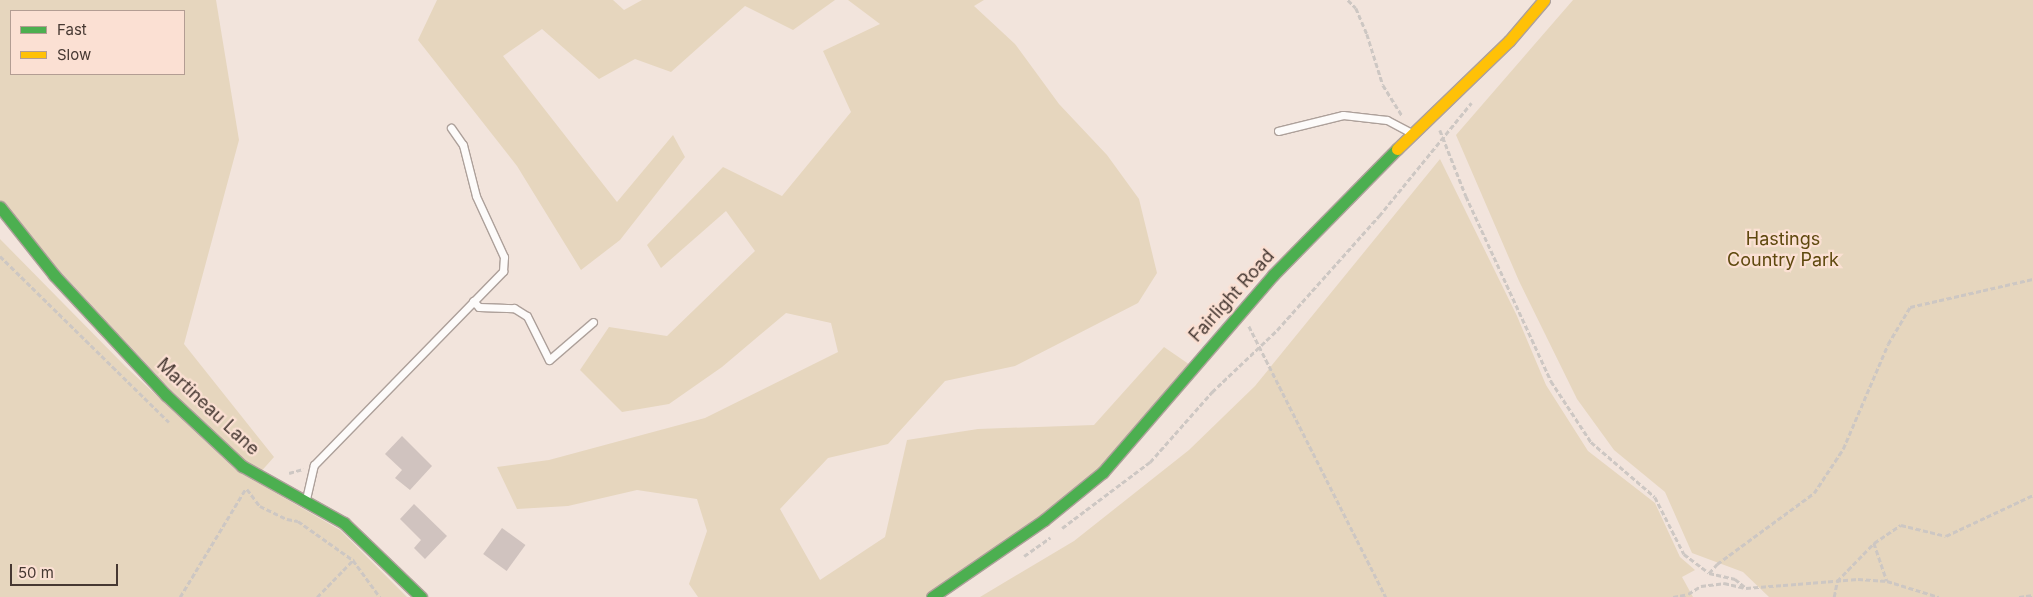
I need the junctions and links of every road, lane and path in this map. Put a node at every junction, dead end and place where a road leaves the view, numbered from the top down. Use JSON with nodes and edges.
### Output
{"nodes":[{"id":1,"x":1348,"y":0,"type":"edge"},
{"id":2,"x":1544,"y":0,"type":"edge"},
{"id":3,"x":1477,"y":95,"type":"dead end"},
{"id":4,"x":1434,"y":112,"type":"junction"},
{"id":5,"x":451,"y":128,"type":"dead end"},
{"id":6,"x":1278,"y":131,"type":"dead end"},
{"id":7,"x":1411,"y":133,"type":"junction"},
{"id":8,"x":1442,"y":135,"type":"junction"},
{"id":9,"x":0,"y":207,"type":"edge"},
{"id":10,"x":0,"y":256,"type":"edge"},
{"id":11,"x":2033,"y":279,"type":"edge"},
{"id":12,"x":473,"y":301,"type":"junction"},
{"id":13,"x":1242,"y":312,"type":"junction"},
{"id":14,"x":593,"y":322,"type":"dead end"},
{"id":15,"x":1260,"y":346,"type":"junction"},
{"id":16,"x":175,"y":427,"type":"dead end"},
{"id":17,"x":314,"y":465,"type":"junction"},
{"id":18,"x":269,"y":480,"type":"junction"},
{"id":19,"x":239,"y":482,"type":"dead end"},
{"id":20,"x":246,"y":488,"type":"junction"},
{"id":21,"x":2033,"y":495,"type":"edge"},
{"id":22,"x":306,"y":499,"type":"junction"},
{"id":23,"x":1060,"y":530,"type":"dead end"},
{"id":24,"x":1052,"y":536,"type":"dead end"},
{"id":25,"x":1874,"y":543,"type":"junction"},
{"id":26,"x":367,"y":545,"type":"junction"},
{"id":27,"x":1021,"y":557,"type":"dead end"},
{"id":28,"x":353,"y":560,"type":"junction"},
{"id":29,"x":1709,"y":574,"type":"junction"},
{"id":30,"x":1837,"y":581,"type":"junction"},
{"id":31,"x":1887,"y":581,"type":"junction"},
{"id":32,"x":1746,"y":588,"type":"junction"},
{"id":33,"x":2033,"y":595,"type":"edge"},
{"id":34,"x":180,"y":597,"type":"edge"},
{"id":35,"x":317,"y":597,"type":"edge"},
{"id":36,"x":380,"y":597,"type":"edge"},
{"id":37,"x":421,"y":597,"type":"edge"},
{"id":38,"x":932,"y":597,"type":"edge"},
{"id":39,"x":1386,"y":597,"type":"edge"},
{"id":40,"x":1673,"y":597,"type":"edge"},
{"id":41,"x":1834,"y":597,"type":"edge"},
{"id":42,"x":1939,"y":597,"type":"edge"},
{"id":43,"x":2019,"y":597,"type":"edge"}],
"edges":[{"from":1,"to":7,"type":"path"},
{"from":2,"to":4,"type":"street","name":"Fairlight Road"},
{"from":3,"to":8,"type":"path"},
{"from":4,"to":7,"type":"street","name":"Fairlight Road"},
{"from":4,"to":8,"type":"path"},
{"from":5,"to":12,"type":"lane"},
{"from":6,"to":7,"type":"lane"},
{"from":7,"to":13,"type":"street","name":"Fairlight Road"},
{"from":8,"to":15,"type":"path"},
{"from":8,"to":29,"type":"path"},
{"from":9,"to":18,"type":"street","name":"Martineau Lane"},
{"from":10,"to":16,"type":"path"},
{"from":11,"to":29,"type":"path"},
{"from":12,"to":14,"type":"lane"},
{"from":12,"to":17,"type":"lane"},
{"from":13,"to":15,"type":"path"},
{"from":13,"to":38,"type":"street","name":"Fairlight Road"},
{"from":15,"to":23,"type":"path"},
{"from":15,"to":39,"type":"path"},
{"from":17,"to":18,"type":"path"},
{"from":17,"to":22,"type":"lane"},
{"from":18,"to":22,"type":"street","name":"Martineau Lane"},
{"from":19,"to":20,"type":"path"},
{"from":20,"to":28,"type":"path"},
{"from":20,"to":34,"type":"path"},
{"from":21,"to":25,"type":"path"},
{"from":22,"to":26,"type":"street","name":"Martineau Lane"},
{"from":24,"to":27,"type":"path"},
{"from":25,"to":30,"type":"path"},
{"from":25,"to":31,"type":"path"},
{"from":26,"to":28,"type":"path"},
{"from":26,"to":37,"type":"street","name":"Martineau Lane"},
{"from":28,"to":35,"type":"path"},
{"from":28,"to":36,"type":"path"},
{"from":29,"to":32,"type":"path"},
{"from":30,"to":31,"type":"path"},
{"from":30,"to":32,"type":"path"},
{"from":30,"to":41,"type":"path"},
{"from":31,"to":42,"type":"path"},
{"from":32,"to":40,"type":"path"},
{"from":33,"to":43,"type":"path"}]}
